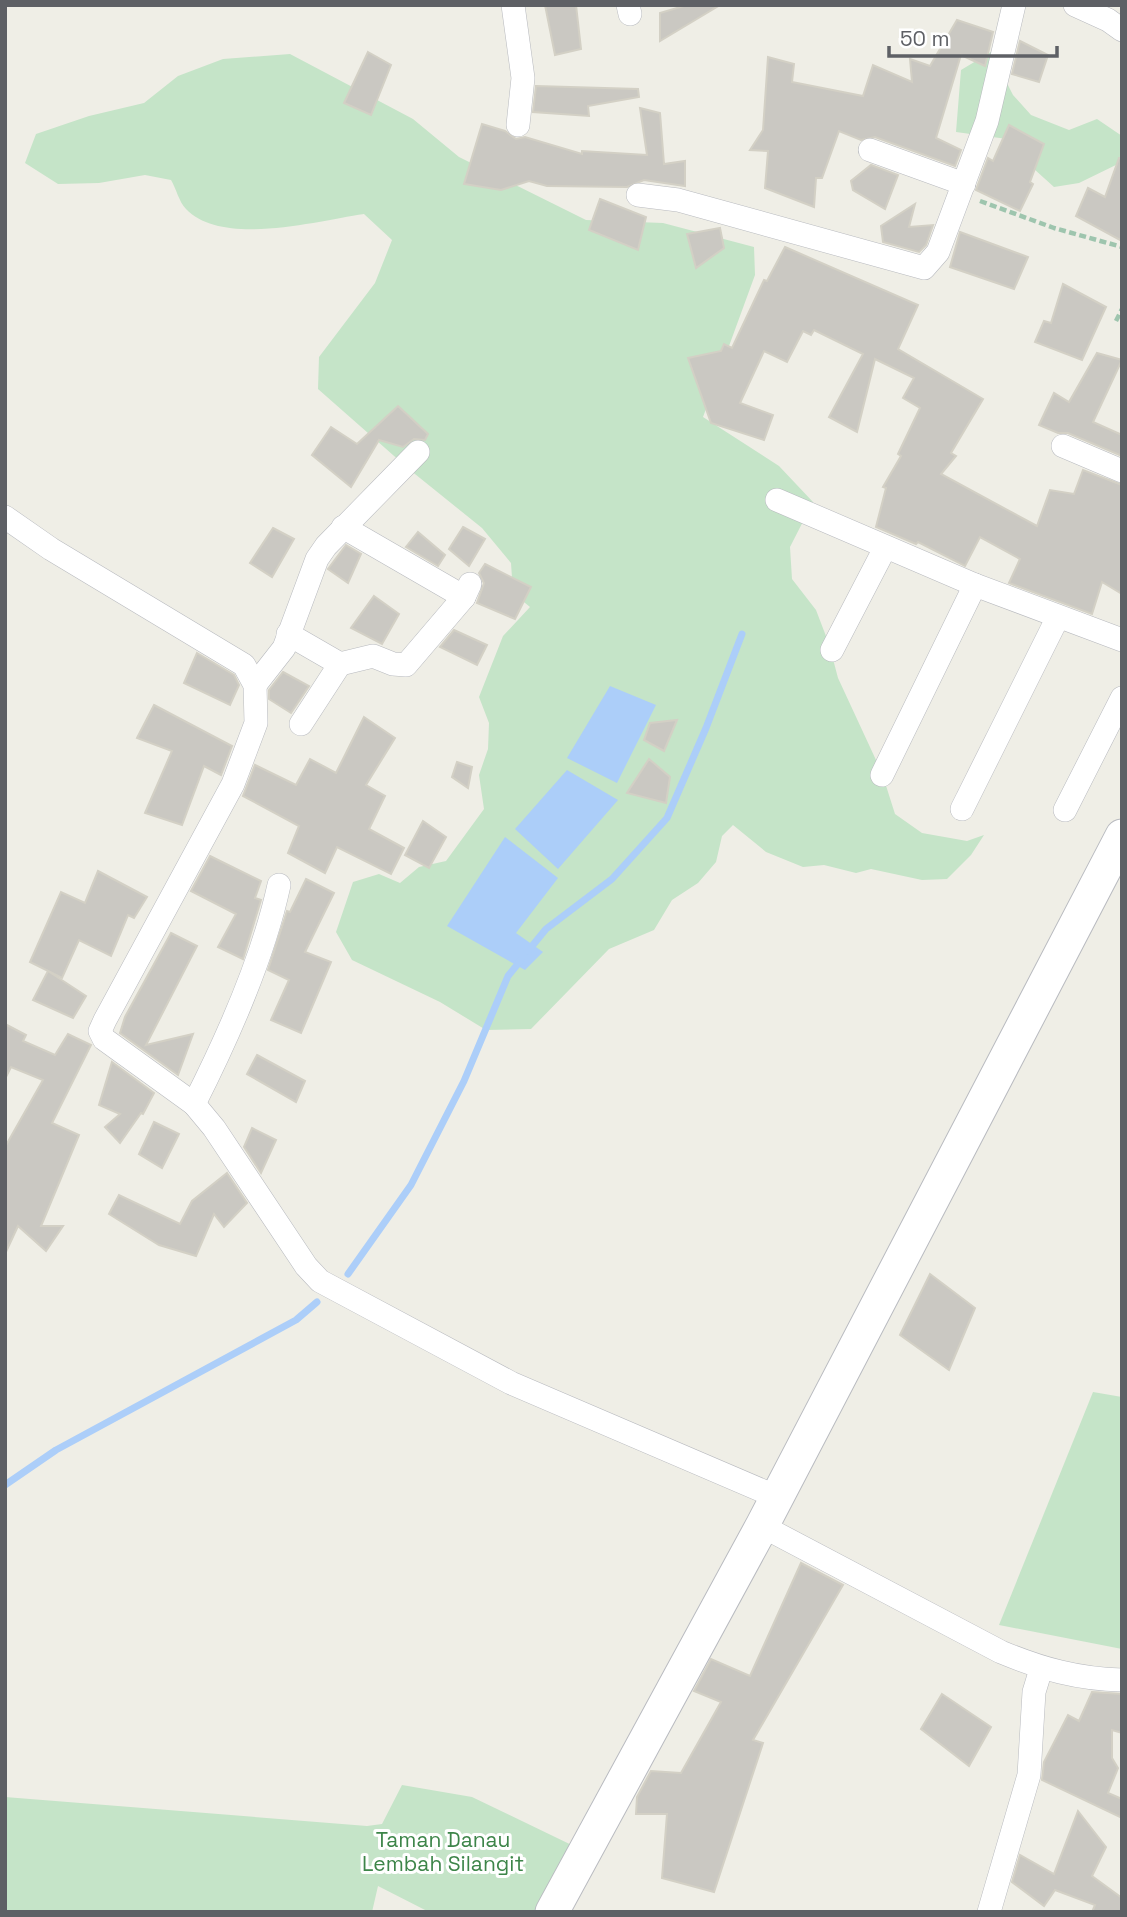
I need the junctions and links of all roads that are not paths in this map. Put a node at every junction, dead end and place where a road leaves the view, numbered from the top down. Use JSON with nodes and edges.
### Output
{"nodes":[{"id":1,"x":513,"y":5,"type":"edge"},
{"id":2,"x":1014,"y":5,"type":"edge"},
{"id":3,"x":1074,"y":5,"type":"edge"},
{"id":4,"x":1122,"y":30,"type":"edge"},
{"id":5,"x":518,"y":125,"type":"dead end"},
{"id":6,"x":870,"y":150,"type":"dead end"},
{"id":7,"x":963,"y":189,"type":"junction"},
{"id":8,"x":638,"y":195,"type":"dead end"},
{"id":9,"x":1063,"y":446,"type":"dead end"},
{"id":10,"x":418,"y":452,"type":"dead end"},
{"id":11,"x":1122,"y":471,"type":"edge"},
{"id":12,"x":777,"y":500,"type":"dead end"},
{"id":13,"x":5,"y":517,"type":"edge"},
{"id":14,"x":343,"y":527,"type":"junction"},
{"id":15,"x":885,"y":548,"type":"junction"},
{"id":16,"x":975,"y":585,"type":"junction"},
{"id":17,"x":1058,"y":617,"type":"junction"},
{"id":18,"x":288,"y":634,"type":"junction"},
{"id":19,"x":1122,"y":640,"type":"edge"},
{"id":20,"x":832,"y":650,"type":"dead end"},
{"id":21,"x":340,"y":664,"type":"junction"},
{"id":22,"x":255,"y":685,"type":"junction"},
{"id":23,"x":1122,"y":698,"type":"edge"},
{"id":24,"x":301,"y":724,"type":"dead end"},
{"id":25,"x":882,"y":775,"type":"dead end"},
{"id":26,"x":962,"y":809,"type":"dead end"},
{"id":27,"x":1065,"y":810,"type":"dead end"},
{"id":28,"x":1118,"y":853,"type":"edge"},
{"id":29,"x":279,"y":886,"type":"dead end"},
{"id":30,"x":194,"y":1104,"type":"junction"},
{"id":31,"x":777,"y":1497,"type":"junction"},
{"id":32,"x":762,"y":1526,"type":"junction"},
{"id":33,"x":1041,"y":1669,"type":"junction"},
{"id":34,"x":1122,"y":1680,"type":"edge"},
{"id":35,"x":552,"y":1912,"type":"edge"},
{"id":36,"x":989,"y":1912,"type":"edge"}],
"edges":[{"from":1,"to":5,"type":"street"},
{"from":2,"to":7,"type":"street"},
{"from":3,"to":4,"type":"street"},
{"from":6,"to":7,"type":"street"},
{"from":7,"to":8,"type":"street"},
{"from":9,"to":11,"type":"street"},
{"from":10,"to":14,"type":"street"},
{"from":12,"to":15,"type":"street"},
{"from":13,"to":22,"type":"street"},
{"from":14,"to":18,"type":"street"},
{"from":14,"to":21,"type":"street"},
{"from":15,"to":16,"type":"street"},
{"from":15,"to":20,"type":"street"},
{"from":16,"to":17,"type":"street"},
{"from":16,"to":25,"type":"street"},
{"from":17,"to":19,"type":"street"},
{"from":17,"to":26,"type":"street"},
{"from":18,"to":21,"type":"street"},
{"from":18,"to":22,"type":"street"},
{"from":21,"to":24,"type":"street"},
{"from":22,"to":30,"type":"street"},
{"from":23,"to":27,"type":"street"},
{"from":28,"to":31,"type":"street"},
{"from":29,"to":30,"type":"street"},
{"from":30,"to":31,"type":"street"},
{"from":31,"to":32,"type":"street"},
{"from":32,"to":33,"type":"street"},
{"from":32,"to":35,"type":"street"},
{"from":33,"to":34,"type":"street"},
{"from":33,"to":36,"type":"street"}]}
